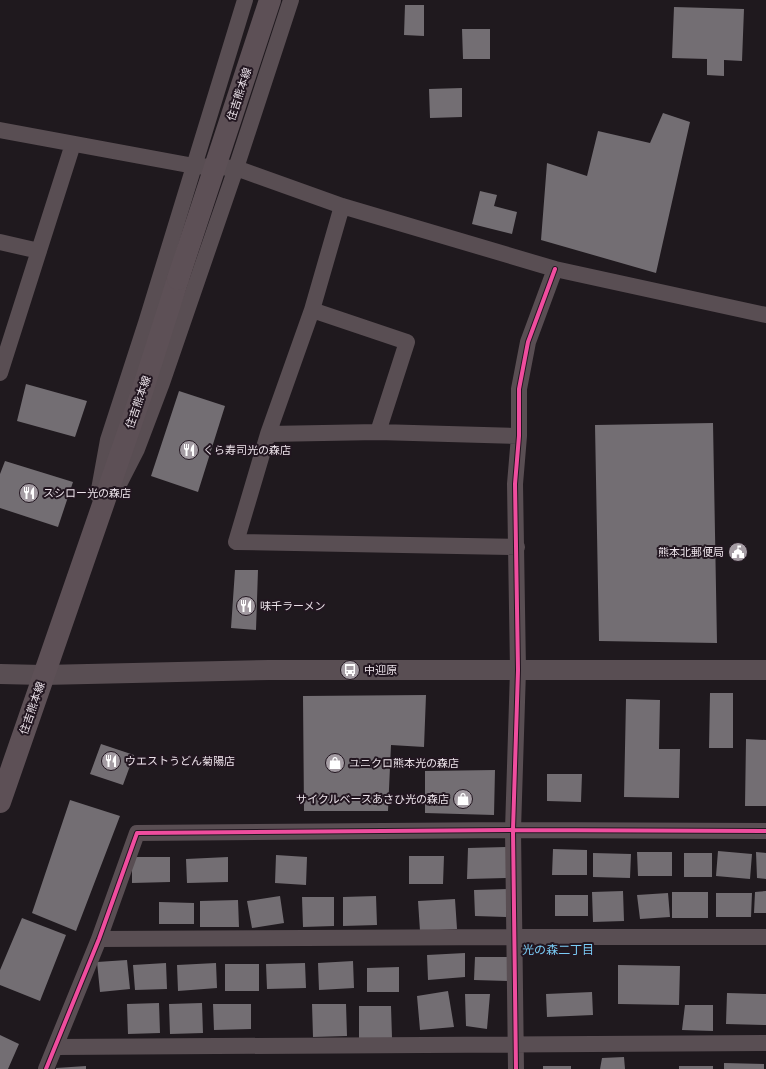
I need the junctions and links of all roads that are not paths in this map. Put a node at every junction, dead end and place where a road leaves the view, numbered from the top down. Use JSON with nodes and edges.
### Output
{"nodes":[{"id":1,"x":245,"y":0,"type":"edge"},
{"id":2,"x":270,"y":0,"type":"edge"},
{"id":3,"x":291,"y":0,"type":"edge"},
{"id":4,"x":0,"y":130,"type":"edge"},
{"id":5,"x":73,"y":144,"type":"junction"},
{"id":6,"x":194,"y":166,"type":"junction"},
{"id":7,"x":236,"y":168,"type":"junction"},
{"id":8,"x":342,"y":206,"type":"junction"},
{"id":9,"x":0,"y":242,"type":"edge"},
{"id":10,"x":39,"y":251,"type":"junction"},
{"id":11,"x":555,"y":269,"type":"junction"},
{"id":12,"x":312,"y":310,"type":"junction"},
{"id":13,"x":766,"y":315,"type":"edge"},
{"id":14,"x":0,"y":374,"type":"edge"},
{"id":15,"x":378,"y":432,"type":"junction"},
{"id":16,"x":268,"y":434,"type":"junction"},
{"id":17,"x":519,"y":436,"type":"junction"},
{"id":18,"x":91,"y":538,"type":"junction"},
{"id":19,"x":517,"y":547,"type":"junction"},
{"id":20,"x":518,"y":670,"type":"junction"},
{"id":21,"x":766,"y":670,"type":"edge"},
{"id":22,"x":0,"y":674,"type":"edge"},
{"id":23,"x":44,"y":675,"type":"junction"},
{"id":24,"x":0,"y":802,"type":"edge"},
{"id":25,"x":514,"y":830,"type":"junction"},
{"id":26,"x":766,"y":831,"type":"edge"},
{"id":27,"x":514,"y":937,"type":"junction"},
{"id":28,"x":766,"y":937,"type":"edge"},
{"id":29,"x":99,"y":939,"type":"junction"},
{"id":30,"x":766,"y":1043,"type":"edge"},
{"id":31,"x":516,"y":1044,"type":"junction"},
{"id":32,"x":56,"y":1047,"type":"junction"},
{"id":33,"x":46,"y":1069,"type":"edge"},
{"id":34,"x":516,"y":1069,"type":"edge"}],
"edges":[{"from":1,"to":6,"type":"street"},
{"from":2,"to":18,"type":"main road","name":"住吉熊本線","bridge":true},
{"from":3,"to":7,"type":"street"},
{"from":4,"to":5,"type":"street"},
{"from":5,"to":6,"type":"street"},
{"from":5,"to":10,"type":"street"},
{"from":6,"to":7,"type":"street"},
{"from":6,"to":18,"type":"street"},
{"from":7,"to":8,"type":"street"},
{"from":7,"to":18,"type":"street"},
{"from":8,"to":11,"type":"street"},
{"from":8,"to":12,"type":"street"},
{"from":9,"to":10,"type":"street"},
{"from":10,"to":14,"type":"street"},
{"from":11,"to":13,"type":"street"},
{"from":11,"to":17,"type":"street"},
{"from":12,"to":15,"type":"street"},
{"from":12,"to":16,"type":"street"},
{"from":15,"to":16,"type":"street"},
{"from":15,"to":17,"type":"street"},
{"from":16,"to":19,"type":"street"},
{"from":17,"to":19,"type":"street"},
{"from":18,"to":23,"type":"main road","name":"住吉熊本線"},
{"from":19,"to":20,"type":"street"},
{"from":20,"to":21,"type":"street"},
{"from":20,"to":23,"type":"street"},
{"from":20,"to":25,"type":"street"},
{"from":22,"to":23,"type":"street"},
{"from":23,"to":24,"type":"main road","name":"住吉熊本線"},
{"from":25,"to":26,"type":"street"},
{"from":25,"to":27,"type":"street"},
{"from":25,"to":29,"type":"street"},
{"from":27,"to":28,"type":"street"},
{"from":27,"to":29,"type":"street"},
{"from":27,"to":31,"type":"street"},
{"from":29,"to":32,"type":"street"},
{"from":30,"to":31,"type":"street"},
{"from":31,"to":32,"type":"street"},
{"from":31,"to":34,"type":"street"},
{"from":32,"to":33,"type":"street"}]}
